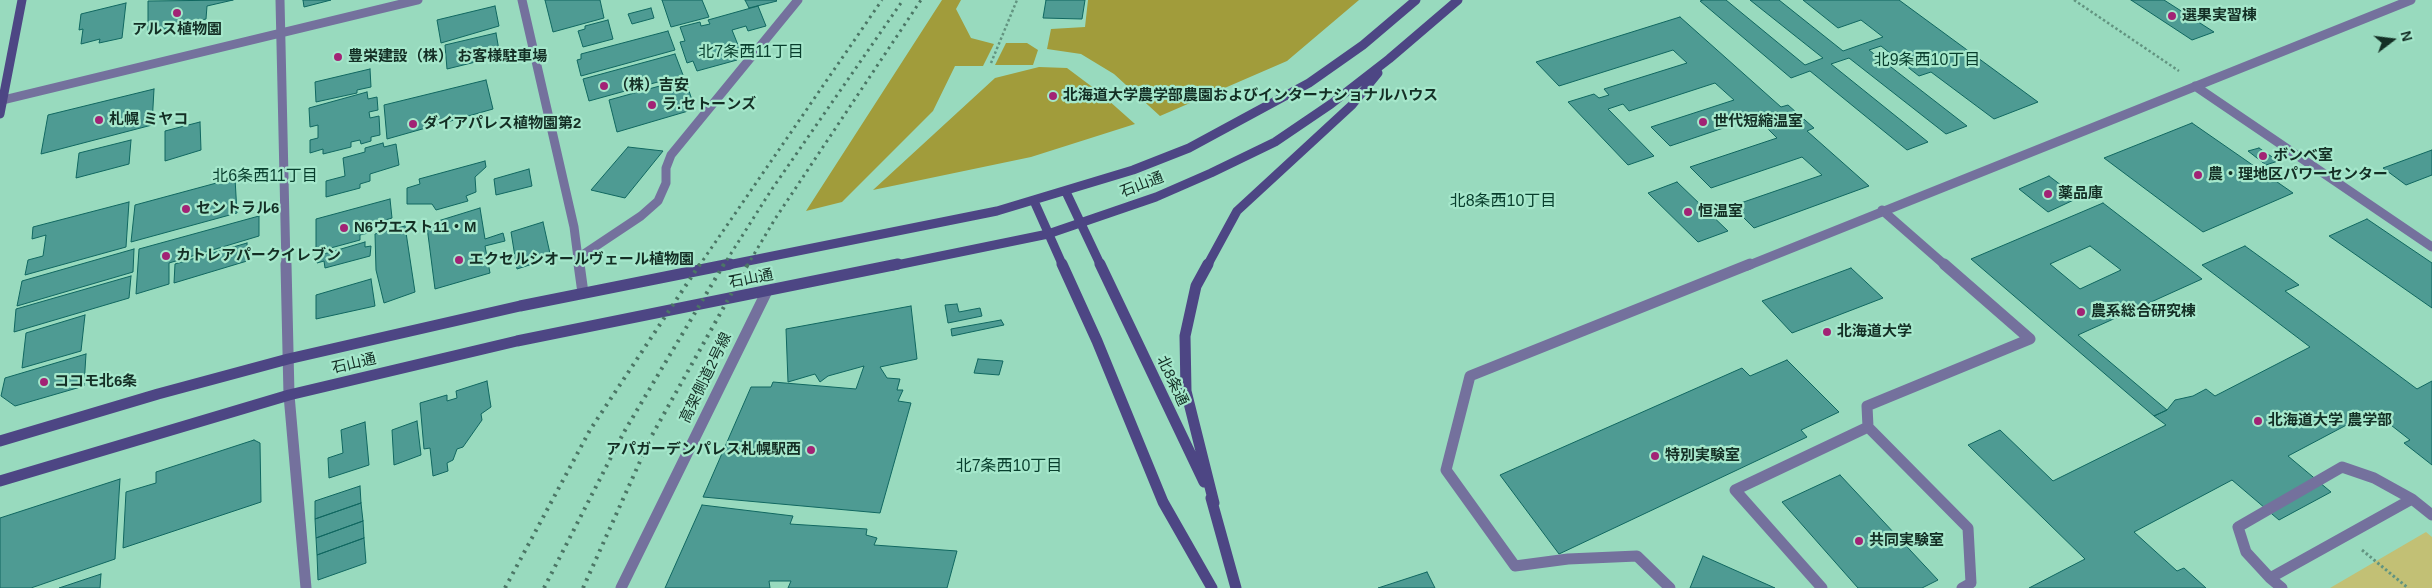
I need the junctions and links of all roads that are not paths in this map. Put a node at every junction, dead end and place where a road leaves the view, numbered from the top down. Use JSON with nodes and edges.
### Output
{"nodes":[{"id":1,"x":22,"y":0,"type":"edge"},
{"id":2,"x":280,"y":0,"type":"edge"},
{"id":3,"x":418,"y":0,"type":"edge"},
{"id":4,"x":522,"y":0,"type":"edge"},
{"id":5,"x":798,"y":0,"type":"edge"},
{"id":6,"x":1416,"y":0,"type":"edge"},
{"id":7,"x":1458,"y":0,"type":"edge"},
{"id":8,"x":2411,"y":0,"type":"edge"},
{"id":9,"x":281,"y":33,"type":"junction"},
{"id":10,"x":1389,"y":59,"type":"junction"},
{"id":11,"x":2195,"y":86,"type":"junction"},
{"id":12,"x":1,"y":100,"type":"edge"},
{"id":13,"x":0,"y":114,"type":"edge"},
{"id":14,"x":1066,"y":192,"type":"junction"},
{"id":15,"x":1034,"y":201,"type":"junction"},
{"id":16,"x":1882,"y":210,"type":"junction"},
{"id":17,"x":1081,"y":223,"type":"junction"},
{"id":18,"x":1048,"y":234,"type":"junction"},
{"id":19,"x":2432,"y":247,"type":"edge"},
{"id":20,"x":578,"y":258,"type":"junction"},
{"id":21,"x":767,"y":291,"type":"junction"},
{"id":22,"x":584,"y":293,"type":"junction"},
{"id":23,"x":288,"y":359,"type":"junction"},
{"id":24,"x":289,"y":394,"type":"junction"},
{"id":25,"x":1868,"y":427,"type":"junction"},
{"id":26,"x":0,"y":441,"type":"edge"},
{"id":27,"x":0,"y":481,"type":"edge"},
{"id":28,"x":2412,"y":500,"type":"junction"},
{"id":29,"x":1214,"y":503,"type":"junction"},
{"id":30,"x":2432,"y":516,"type":"edge"},
{"id":31,"x":2270,"y":578,"type":"junction"},
{"id":32,"x":306,"y":588,"type":"edge"},
{"id":33,"x":621,"y":588,"type":"edge"},
{"id":34,"x":1212,"y":588,"type":"edge"},
{"id":35,"x":1236,"y":588,"type":"edge"},
{"id":36,"x":1670,"y":588,"type":"edge"},
{"id":37,"x":1822,"y":588,"type":"edge"},
{"id":38,"x":1962,"y":588,"type":"edge"},
{"id":39,"x":2282,"y":588,"type":"edge"}],
"edges":[{"from":1,"to":12,"type":"main road"},
{"from":2,"to":9,"type":"street"},
{"from":3,"to":9,"type":"street"},
{"from":4,"to":20,"type":"street"},
{"from":5,"to":20,"type":"street"},
{"from":6,"to":14,"type":"main road","name":"石山通"},
{"from":7,"to":10,"type":"main road","name":"石山通"},
{"from":8,"to":11,"type":"street"},
{"from":9,"to":12,"type":"street"},
{"from":9,"to":23,"type":"street"},
{"from":10,"to":17,"type":"main road","name":"石山通"},
{"from":10,"to":29,"type":"main road"},
{"from":11,"to":16,"type":"street"},
{"from":11,"to":19,"type":"street"},
{"from":12,"to":13,"type":"main road"},
{"from":14,"to":15,"type":"main road","name":"石山通"},
{"from":14,"to":17,"type":"main road","name":"北8条通"},
{"from":15,"to":18,"type":"main road"},
{"from":15,"to":22,"type":"main road","name":"石山通"},
{"from":16,"to":25,"type":"street"},
{"from":16,"to":36,"type":"street"},
{"from":17,"to":18,"type":"main road","name":"石山通"},
{"from":17,"to":29,"type":"main road","name":"北8条通"},
{"from":18,"to":21,"type":"main road","name":"石山通"},
{"from":18,"to":34,"type":"main road"},
{"from":20,"to":22,"type":"street"},
{"from":21,"to":24,"type":"main road","name":"石山通"},
{"from":21,"to":33,"type":"street","name":"高架側道2号線"},
{"from":22,"to":23,"type":"main road","name":"石山通"},
{"from":23,"to":24,"type":"street"},
{"from":23,"to":26,"type":"main road","name":"石山通"},
{"from":24,"to":27,"type":"main road","name":"石山通"},
{"from":24,"to":32,"type":"street"},
{"from":25,"to":37,"type":"street"},
{"from":25,"to":38,"type":"street"},
{"from":28,"to":30,"type":"street"},
{"from":28,"to":31,"type":"street"},
{"from":28,"to":31,"type":"street"},
{"from":29,"to":35,"type":"main road","name":"北8条通"},
{"from":31,"to":39,"type":"street"}]}
